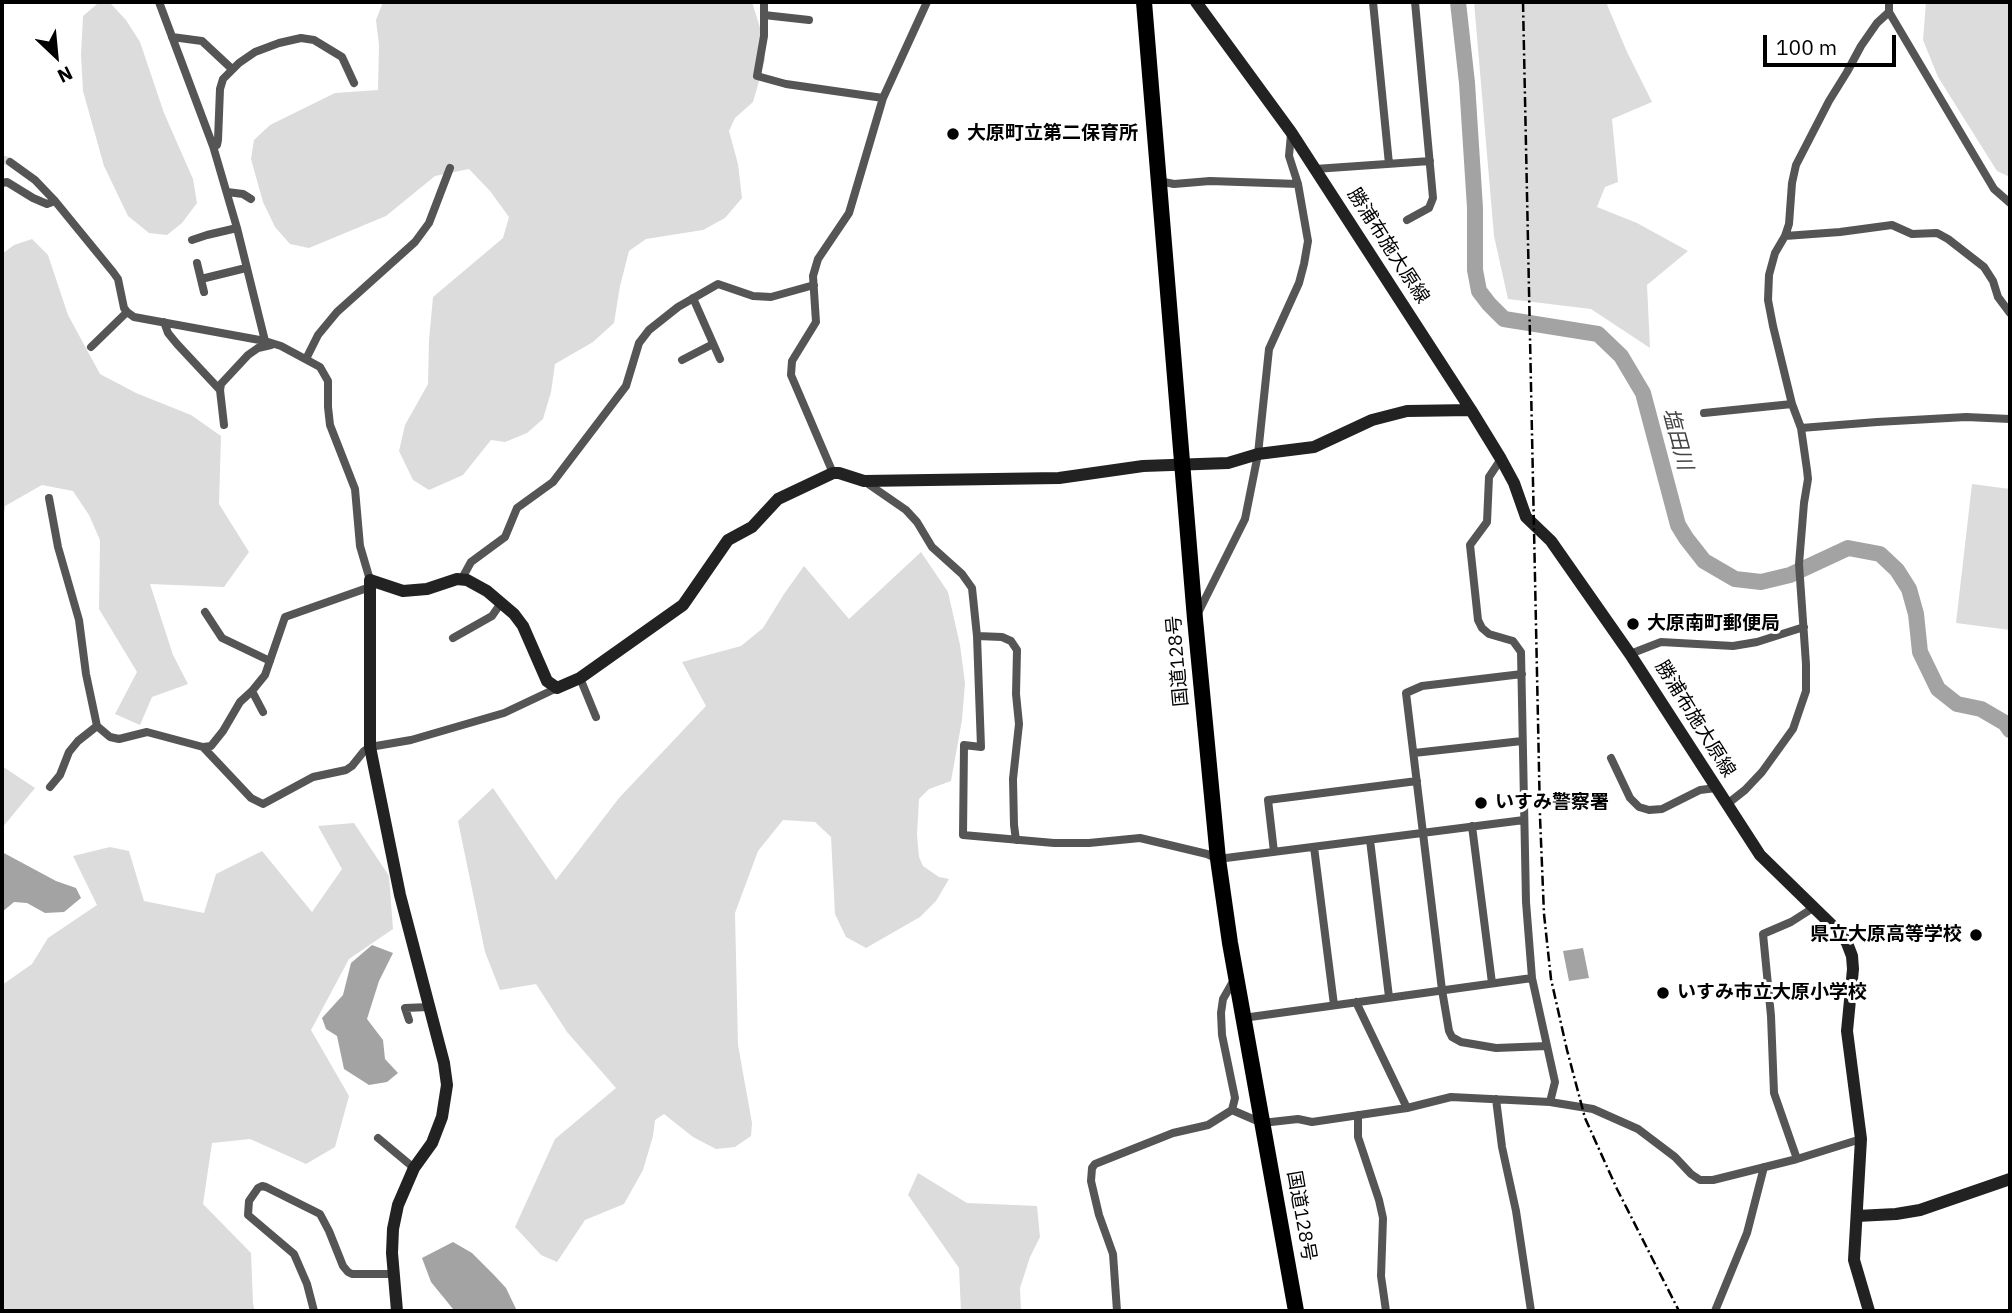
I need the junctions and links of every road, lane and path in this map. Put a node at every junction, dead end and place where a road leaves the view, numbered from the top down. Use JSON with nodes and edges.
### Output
{"nodes":[{"id":1,"x":159,"y":2,"type":"edge"},
{"id":2,"x":764,"y":2,"type":"edge"},
{"id":3,"x":927,"y":2,"type":"edge"},
{"id":4,"x":1144,"y":2,"type":"edge"},
{"id":5,"x":1196,"y":2,"type":"edge"},
{"id":6,"x":1373,"y":2,"type":"edge"},
{"id":7,"x":1415,"y":2,"type":"edge"},
{"id":8,"x":1889,"y":2,"type":"edge"},
{"id":9,"x":1889,"y":12,"type":"junction"},
{"id":10,"x":764,"y":15,"type":"junction"},
{"id":11,"x":809,"y":20,"type":"dead end"},
{"id":12,"x":172,"y":37,"type":"junction"},
{"id":13,"x":232,"y":69,"type":"junction"},
{"id":14,"x":354,"y":83,"type":"dead end"},
{"id":15,"x":883,"y":97,"type":"junction"},
{"id":16,"x":1291,"y":132,"type":"junction"},
{"id":17,"x":214,"y":146,"type":"junction"},
{"id":18,"x":1430,"y":161,"type":"junction"},
{"id":19,"x":10,"y":162,"type":"tunnel mouth"},
{"id":20,"x":1389,"y":164,"type":"junction"},
{"id":21,"x":450,"y":168,"type":"dead end"},
{"id":22,"x":1315,"y":169,"type":"junction"},
{"id":23,"x":1159,"y":180,"type":"junction"},
{"id":24,"x":2,"y":183,"type":"edge"},
{"id":25,"x":1298,"y":184,"type":"junction"},
{"id":26,"x":227,"y":192,"type":"junction"},
{"id":27,"x":251,"y":200,"type":"dead end"},
{"id":28,"x":55,"y":201,"type":"junction"},
{"id":29,"x":2010,"y":203,"type":"edge"},
{"id":30,"x":1407,"y":220,"type":"dead end"},
{"id":31,"x":237,"y":228,"type":"junction"},
{"id":32,"x":1786,"y":236,"type":"junction"},
{"id":33,"x":192,"y":240,"type":"dead end"},
{"id":34,"x":197,"y":263,"type":"dead end"},
{"id":35,"x":246,"y":268,"type":"junction"},
{"id":36,"x":201,"y":279,"type":"junction"},
{"id":37,"x":814,"y":285,"type":"junction"},
{"id":38,"x":204,"y":292,"type":"dead end"},
{"id":39,"x":693,"y":298,"type":"junction"},
{"id":40,"x":127,"y":312,"type":"junction"},
{"id":41,"x":2010,"y":313,"type":"edge"},
{"id":42,"x":164,"y":322,"type":"junction"},
{"id":43,"x":270,"y":342,"type":"junction"},
{"id":44,"x":713,"y":344,"type":"junction"},
{"id":45,"x":91,"y":347,"type":"dead end"},
{"id":46,"x":306,"y":359,"type":"junction"},
{"id":47,"x":720,"y":359,"type":"dead end"},
{"id":48,"x":682,"y":360,"type":"dead end"},
{"id":49,"x":220,"y":390,"type":"junction"},
{"id":50,"x":1792,"y":404,"type":"junction"},
{"id":51,"x":1471,"y":411,"type":"junction"},
{"id":52,"x":1704,"y":412,"type":"dead end"},
{"id":53,"x":2010,"y":419,"type":"edge"},
{"id":54,"x":224,"y":425,"type":"dead end"},
{"id":55,"x":1801,"y":429,"type":"junction"},
{"id":56,"x":1258,"y":454,"type":"junction"},
{"id":57,"x":1502,"y":459,"type":"junction"},
{"id":58,"x":1183,"y":466,"type":"junction"},
{"id":59,"x":833,"y":473,"type":"junction"},
{"id":60,"x":864,"y":481,"type":"junction"},
{"id":61,"x":49,"y":498,"type":"dead end"},
{"id":62,"x":461,"y":580,"type":"junction"},
{"id":63,"x":370,"y":584,"type":"junction"},
{"id":64,"x":501,"y":603,"type":"junction"},
{"id":65,"x":205,"y":612,"type":"dead end"},
{"id":66,"x":1195,"y":619,"type":"junction"},
{"id":67,"x":1804,"y":626,"type":"junction"},
{"id":68,"x":977,"y":636,"type":"junction"},
{"id":69,"x":453,"y":638,"type":"dead end"},
{"id":70,"x":1630,"y":654,"type":"junction"},
{"id":71,"x":270,"y":661,"type":"junction"},
{"id":72,"x":1521,"y":674,"type":"junction"},
{"id":73,"x":580,"y":678,"type":"junction"},
{"id":74,"x":557,"y":688,"type":"junction"},
{"id":75,"x":252,"y":691,"type":"junction"},
{"id":76,"x":263,"y":712,"type":"dead end"},
{"id":77,"x":596,"y":717,"type":"dead end"},
{"id":78,"x":97,"y":726,"type":"junction"},
{"id":79,"x":1522,"y":741,"type":"junction"},
{"id":80,"x":203,"y":747,"type":"junction"},
{"id":81,"x":370,"y":747,"type":"junction"},
{"id":82,"x":1414,"y":753,"type":"junction"},
{"id":83,"x":1611,"y":758,"type":"dead end"},
{"id":84,"x":1417,"y":781,"type":"junction"},
{"id":85,"x":50,"y":787,"type":"dead end"},
{"id":86,"x":1716,"y":788,"type":"junction"},
{"id":87,"x":1726,"y":805,"type":"junction"},
{"id":88,"x":1524,"y":820,"type":"junction"},
{"id":89,"x":1472,"y":827,"type":"junction"},
{"id":90,"x":1424,"y":833,"type":"junction"},
{"id":91,"x":1370,"y":839,"type":"junction"},
{"id":92,"x":1016,"y":840,"type":"junction"},
{"id":93,"x":1314,"y":847,"type":"junction"},
{"id":94,"x":1274,"y":852,"type":"junction"},
{"id":95,"x":1218,"y":859,"type":"junction"},
{"id":96,"x":1813,"y":908,"type":"junction"},
{"id":97,"x":1236,"y":976,"type":"junction"},
{"id":98,"x":1532,"y":978,"type":"junction"},
{"id":99,"x":1492,"y":983,"type":"junction"},
{"id":100,"x":1442,"y":990,"type":"junction"},
{"id":101,"x":1389,"y":998,"type":"junction"},
{"id":102,"x":1356,"y":1002,"type":"junction"},
{"id":103,"x":1334,"y":1005,"type":"junction"},
{"id":104,"x":429,"y":1007,"type":"junction"},
{"id":105,"x":1243,"y":1018,"type":"junction"},
{"id":106,"x":409,"y":1020,"type":"dead end"},
{"id":107,"x":1547,"y":1046,"type":"junction"},
{"id":108,"x":1496,"y":1099,"type":"junction"},
{"id":109,"x":1550,"y":1102,"type":"junction"},
{"id":110,"x":1407,"y":1108,"type":"junction"},
{"id":111,"x":1232,"y":1110,"type":"junction"},
{"id":112,"x":1358,"y":1115,"type":"junction"},
{"id":113,"x":1262,"y":1123,"type":"junction"},
{"id":114,"x":378,"y":1138,"type":"dead end"},
{"id":115,"x":1861,"y":1139,"type":"junction"},
{"id":116,"x":1797,"y":1159,"type":"junction"},
{"id":117,"x":1764,"y":1167,"type":"junction"},
{"id":118,"x":414,"y":1168,"type":"junction"},
{"id":119,"x":2010,"y":1179,"type":"edge"},
{"id":120,"x":1857,"y":1216,"type":"junction"},
{"id":121,"x":393,"y":1274,"type":"junction"},
{"id":122,"x":314,"y":1311,"type":"edge"},
{"id":123,"x":397,"y":1311,"type":"edge"},
{"id":124,"x":1117,"y":1311,"type":"edge"},
{"id":125,"x":1296,"y":1311,"type":"edge"},
{"id":126,"x":1386,"y":1311,"type":"edge"},
{"id":127,"x":1531,"y":1311,"type":"edge"},
{"id":128,"x":1715,"y":1311,"type":"edge"},
{"id":129,"x":1868,"y":1311,"type":"edge"}],
"edges":[{"from":1,"to":12,"type":"street"},
{"from":2,"to":10,"type":"street"},
{"from":3,"to":15,"type":"street"},
{"from":4,"to":23,"type":"highway","name":"国道128号"},
{"from":5,"to":16,"type":"street","name":"勝浦布施大原線"},
{"from":6,"to":20,"type":"street"},
{"from":7,"to":18,"type":"street"},
{"from":8,"to":9,"type":"street"},
{"from":9,"to":29,"type":"street"},
{"from":9,"to":32,"type":"street"},
{"from":10,"to":11,"type":"street"},
{"from":10,"to":15,"type":"street"},
{"from":12,"to":13,"type":"street"},
{"from":12,"to":17,"type":"street"},
{"from":13,"to":14,"type":"street"},
{"from":13,"to":17,"type":"street"},
{"from":15,"to":37,"type":"street"},
{"from":16,"to":22,"type":"street","name":"勝浦布施大原線"},
{"from":16,"to":25,"type":"street"},
{"from":17,"to":26,"type":"street"},
{"from":18,"to":20,"type":"street"},
{"from":18,"to":30,"type":"street"},
{"from":19,"to":28,"type":"street"},
{"from":20,"to":22,"type":"street"},
{"from":21,"to":46,"type":"street"},
{"from":22,"to":51,"type":"street","name":"勝浦布施大原線"},
{"from":23,"to":25,"type":"street"},
{"from":23,"to":58,"type":"highway","name":"国道128号"},
{"from":24,"to":28,"type":"street"},
{"from":25,"to":56,"type":"street"},
{"from":26,"to":27,"type":"street"},
{"from":26,"to":31,"type":"street"},
{"from":28,"to":40,"type":"street"},
{"from":31,"to":33,"type":"street"},
{"from":31,"to":35,"type":"street"},
{"from":32,"to":41,"type":"street"},
{"from":32,"to":50,"type":"street"},
{"from":34,"to":36,"type":"street"},
{"from":35,"to":36,"type":"street"},
{"from":35,"to":43,"type":"street"},
{"from":36,"to":38,"type":"street"},
{"from":37,"to":39,"type":"street"},
{"from":37,"to":59,"type":"street"},
{"from":39,"to":44,"type":"street"},
{"from":39,"to":62,"type":"street"},
{"from":40,"to":42,"type":"street"},
{"from":40,"to":45,"type":"street"},
{"from":42,"to":43,"type":"street"},
{"from":42,"to":49,"type":"street"},
{"from":43,"to":46,"type":"street"},
{"from":43,"to":49,"type":"street"},
{"from":44,"to":47,"type":"street"},
{"from":44,"to":48,"type":"street"},
{"from":46,"to":63,"type":"street"},
{"from":49,"to":54,"type":"street"},
{"from":50,"to":52,"type":"street"},
{"from":50,"to":55,"type":"street"},
{"from":51,"to":56,"type":"street"},
{"from":51,"to":57,"type":"street","name":"勝浦布施大原線"},
{"from":53,"to":55,"type":"street"},
{"from":55,"to":67,"type":"street"},
{"from":56,"to":58,"type":"street"},
{"from":56,"to":66,"type":"street"},
{"from":57,"to":70,"type":"street","name":"勝浦布施大原線"},
{"from":57,"to":72,"type":"street"},
{"from":58,"to":60,"type":"street"},
{"from":58,"to":66,"type":"highway","name":"国道128号"},
{"from":59,"to":60,"type":"street"},
{"from":59,"to":73,"type":"street"},
{"from":60,"to":68,"type":"street"},
{"from":61,"to":78,"type":"street"},
{"from":62,"to":63,"type":"street"},
{"from":62,"to":64,"type":"street"},
{"from":63,"to":71,"type":"street"},
{"from":63,"to":81,"type":"street"},
{"from":64,"to":69,"type":"street"},
{"from":64,"to":74,"type":"street"},
{"from":65,"to":71,"type":"street"},
{"from":66,"to":95,"type":"highway","name":"国道128号"},
{"from":67,"to":70,"type":"street"},
{"from":67,"to":87,"type":"street"},
{"from":68,"to":92,"type":"street"},
{"from":68,"to":92,"type":"street"},
{"from":70,"to":86,"type":"street","name":"勝浦布施大原線"},
{"from":71,"to":75,"type":"street"},
{"from":72,"to":79,"type":"street"},
{"from":72,"to":82,"type":"street"},
{"from":73,"to":74,"type":"street"},
{"from":73,"to":77,"type":"street"},
{"from":74,"to":81,"type":"street"},
{"from":75,"to":76,"type":"street"},
{"from":75,"to":80,"type":"street"},
{"from":78,"to":80,"type":"street"},
{"from":78,"to":85,"type":"street"},
{"from":79,"to":82,"type":"street"},
{"from":79,"to":88,"type":"street"},
{"from":80,"to":81,"type":"street"},
{"from":81,"to":104,"type":"street"},
{"from":82,"to":84,"type":"street"},
{"from":83,"to":86,"type":"street"},
{"from":84,"to":90,"type":"street"},
{"from":84,"to":94,"type":"street"},
{"from":86,"to":87,"type":"street","name":"勝浦布施大原線"},
{"from":87,"to":96,"type":"street","name":"勝浦布施大原線"},
{"from":88,"to":89,"type":"street"},
{"from":88,"to":98,"type":"street"},
{"from":89,"to":90,"type":"street"},
{"from":89,"to":99,"type":"street"},
{"from":90,"to":91,"type":"street"},
{"from":90,"to":100,"type":"street"},
{"from":91,"to":93,"type":"street"},
{"from":91,"to":101,"type":"street"},
{"from":92,"to":95,"type":"street"},
{"from":93,"to":94,"type":"street"},
{"from":93,"to":103,"type":"street"},
{"from":94,"to":95,"type":"street"},
{"from":95,"to":97,"type":"highway","name":"国道128号"},
{"from":96,"to":115,"type":"street","name":"勝浦布施大原線"},
{"from":96,"to":116,"type":"street"},
{"from":97,"to":105,"type":"highway","name":"国道128号"},
{"from":97,"to":111,"type":"street"},
{"from":98,"to":99,"type":"street"},
{"from":98,"to":107,"type":"street"},
{"from":99,"to":100,"type":"street"},
{"from":100,"to":101,"type":"street"},
{"from":100,"to":107,"type":"street"},
{"from":101,"to":102,"type":"street"},
{"from":102,"to":103,"type":"street"},
{"from":102,"to":110,"type":"street"},
{"from":103,"to":105,"type":"street"},
{"from":104,"to":106,"type":"street"},
{"from":104,"to":118,"type":"street"},
{"from":105,"to":113,"type":"highway","name":"国道128号"},
{"from":107,"to":109,"type":"street"},
{"from":108,"to":109,"type":"street"},
{"from":108,"to":110,"type":"street"},
{"from":108,"to":127,"type":"street"},
{"from":109,"to":117,"type":"street"},
{"from":110,"to":112,"type":"street"},
{"from":111,"to":113,"type":"street"},
{"from":111,"to":124,"type":"street"},
{"from":112,"to":113,"type":"street"},
{"from":112,"to":126,"type":"street"},
{"from":113,"to":125,"type":"highway","name":"国道128号"},
{"from":114,"to":118,"type":"street"},
{"from":115,"to":116,"type":"street"},
{"from":115,"to":120,"type":"street","name":"勝浦布施大原線"},
{"from":116,"to":117,"type":"street"},
{"from":117,"to":128,"type":"street"},
{"from":118,"to":121,"type":"street"},
{"from":119,"to":120,"type":"street"},
{"from":120,"to":129,"type":"street","name":"勝浦布施大原線"},
{"from":121,"to":122,"type":"street"},
{"from":121,"to":123,"type":"street"}]}
